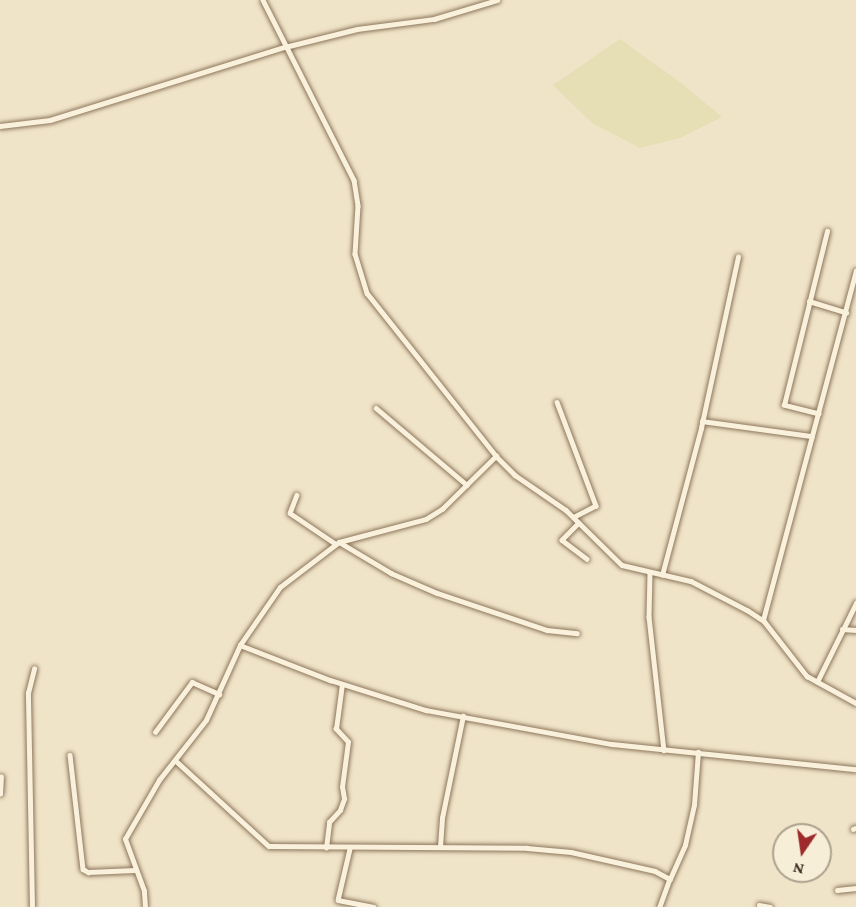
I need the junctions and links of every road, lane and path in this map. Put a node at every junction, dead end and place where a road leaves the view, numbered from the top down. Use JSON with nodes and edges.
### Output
{"nodes":[{"id":1,"x":263,"y":0,"type":"edge"},
{"id":2,"x":497,"y":0,"type":"edge"},
{"id":3,"x":285,"y":47,"type":"junction"},
{"id":4,"x":0,"y":126,"type":"edge"},
{"id":5,"x":827,"y":231,"type":"dead end"},
{"id":6,"x":738,"y":256,"type":"dead end"},
{"id":7,"x":856,"y":271,"type":"edge"},
{"id":8,"x":809,"y":300,"type":"junction"},
{"id":9,"x":846,"y":312,"type":"junction"},
{"id":10,"x":557,"y":402,"type":"dead end"},
{"id":11,"x":376,"y":408,"type":"dead end"},
{"id":12,"x":819,"y":414,"type":"junction"},
{"id":13,"x":702,"y":421,"type":"junction"},
{"id":14,"x":812,"y":436,"type":"junction"},
{"id":15,"x":496,"y":456,"type":"junction"},
{"id":16,"x":467,"y":485,"type":"junction"},
{"id":17,"x":297,"y":495,"type":"dead end"},
{"id":18,"x":574,"y":518,"type":"junction"},
{"id":19,"x":579,"y":523,"type":"junction"},
{"id":20,"x":338,"y":543,"type":"junction"},
{"id":21,"x":587,"y":559,"type":"dead end"},
{"id":22,"x":650,"y":573,"type":"junction"},
{"id":23,"x":662,"y":575,"type":"junction"},
{"id":24,"x":856,"y":603,"type":"edge"},
{"id":25,"x":763,"y":620,"type":"junction"},
{"id":26,"x":842,"y":629,"type":"junction"},
{"id":27,"x":856,"y":630,"type":"edge"},
{"id":28,"x":577,"y":633,"type":"dead end"},
{"id":29,"x":240,"y":645,"type":"junction"},
{"id":30,"x":34,"y":669,"type":"dead end"},
{"id":31,"x":817,"y":682,"type":"junction"},
{"id":32,"x":342,"y":684,"type":"junction"},
{"id":33,"x":219,"y":694,"type":"junction"},
{"id":34,"x":856,"y":703,"type":"edge"},
{"id":35,"x":463,"y":716,"type":"junction"},
{"id":36,"x":155,"y":732,"type":"dead end"},
{"id":37,"x":664,"y":750,"type":"junction"},
{"id":38,"x":698,"y":752,"type":"junction"},
{"id":39,"x":70,"y":755,"type":"dead end"},
{"id":40,"x":175,"y":760,"type":"junction"},
{"id":41,"x":856,"y":769,"type":"edge"},
{"id":42,"x":1,"y":777,"type":"edge"},
{"id":43,"x":0,"y":794,"type":"edge"},
{"id":44,"x":440,"y":847,"type":"junction"},
{"id":45,"x":326,"y":848,"type":"junction"},
{"id":46,"x":350,"y":849,"type":"junction"},
{"id":47,"x":135,"y":870,"type":"junction"},
{"id":48,"x":670,"y":879,"type":"junction"},
{"id":49,"x":856,"y":888,"type":"edge"},
{"id":50,"x":837,"y":890,"type":"dead end"},
{"id":51,"x":338,"y":900,"type":"junction"},
{"id":52,"x":759,"y":905,"type":"dead end"},
{"id":53,"x":32,"y":907,"type":"edge"},
{"id":54,"x":145,"y":907,"type":"edge"},
{"id":55,"x":336,"y":907,"type":"edge"},
{"id":56,"x":373,"y":907,"type":"edge"},
{"id":57,"x":660,"y":907,"type":"edge"},
{"id":58,"x":770,"y":907,"type":"edge"}],
"edges":[{"from":1,"to":3,"type":"street"},
{"from":2,"to":3,"type":"street"},
{"from":3,"to":4,"type":"street"},
{"from":3,"to":15,"type":"street"},
{"from":5,"to":8,"type":"street"},
{"from":6,"to":13,"type":"street"},
{"from":7,"to":9,"type":"street"},
{"from":8,"to":9,"type":"street"},
{"from":8,"to":12,"type":"street"},
{"from":9,"to":12,"type":"street"},
{"from":10,"to":18,"type":"street"},
{"from":11,"to":16,"type":"street"},
{"from":12,"to":14,"type":"street"},
{"from":13,"to":14,"type":"street"},
{"from":13,"to":23,"type":"street"},
{"from":14,"to":25,"type":"street"},
{"from":15,"to":16,"type":"street"},
{"from":15,"to":18,"type":"street"},
{"from":16,"to":20,"type":"street"},
{"from":17,"to":20,"type":"street"},
{"from":18,"to":19,"type":"street"},
{"from":19,"to":21,"type":"street"},
{"from":19,"to":22,"type":"street"},
{"from":20,"to":28,"type":"street"},
{"from":20,"to":29,"type":"street"},
{"from":22,"to":23,"type":"street"},
{"from":22,"to":37,"type":"street"},
{"from":23,"to":25,"type":"street"},
{"from":24,"to":26,"type":"street"},
{"from":25,"to":31,"type":"street"},
{"from":26,"to":27,"type":"street"},
{"from":26,"to":31,"type":"street"},
{"from":29,"to":32,"type":"street"},
{"from":29,"to":33,"type":"street"},
{"from":30,"to":53,"type":"street"},
{"from":31,"to":34,"type":"street"},
{"from":32,"to":35,"type":"street"},
{"from":32,"to":45,"type":"street"},
{"from":33,"to":36,"type":"street"},
{"from":33,"to":40,"type":"street"},
{"from":35,"to":37,"type":"street"},
{"from":35,"to":44,"type":"street"},
{"from":37,"to":38,"type":"street"},
{"from":38,"to":41,"type":"street"},
{"from":38,"to":48,"type":"street"},
{"from":39,"to":47,"type":"street"},
{"from":40,"to":45,"type":"street"},
{"from":40,"to":47,"type":"street"},
{"from":42,"to":43,"type":"street"},
{"from":44,"to":46,"type":"street"},
{"from":44,"to":48,"type":"street"},
{"from":45,"to":46,"type":"street"},
{"from":46,"to":51,"type":"street"},
{"from":47,"to":54,"type":"street"},
{"from":48,"to":57,"type":"street"},
{"from":49,"to":50,"type":"street"},
{"from":51,"to":55,"type":"street"},
{"from":51,"to":56,"type":"street"},
{"from":52,"to":58,"type":"street"}]}
